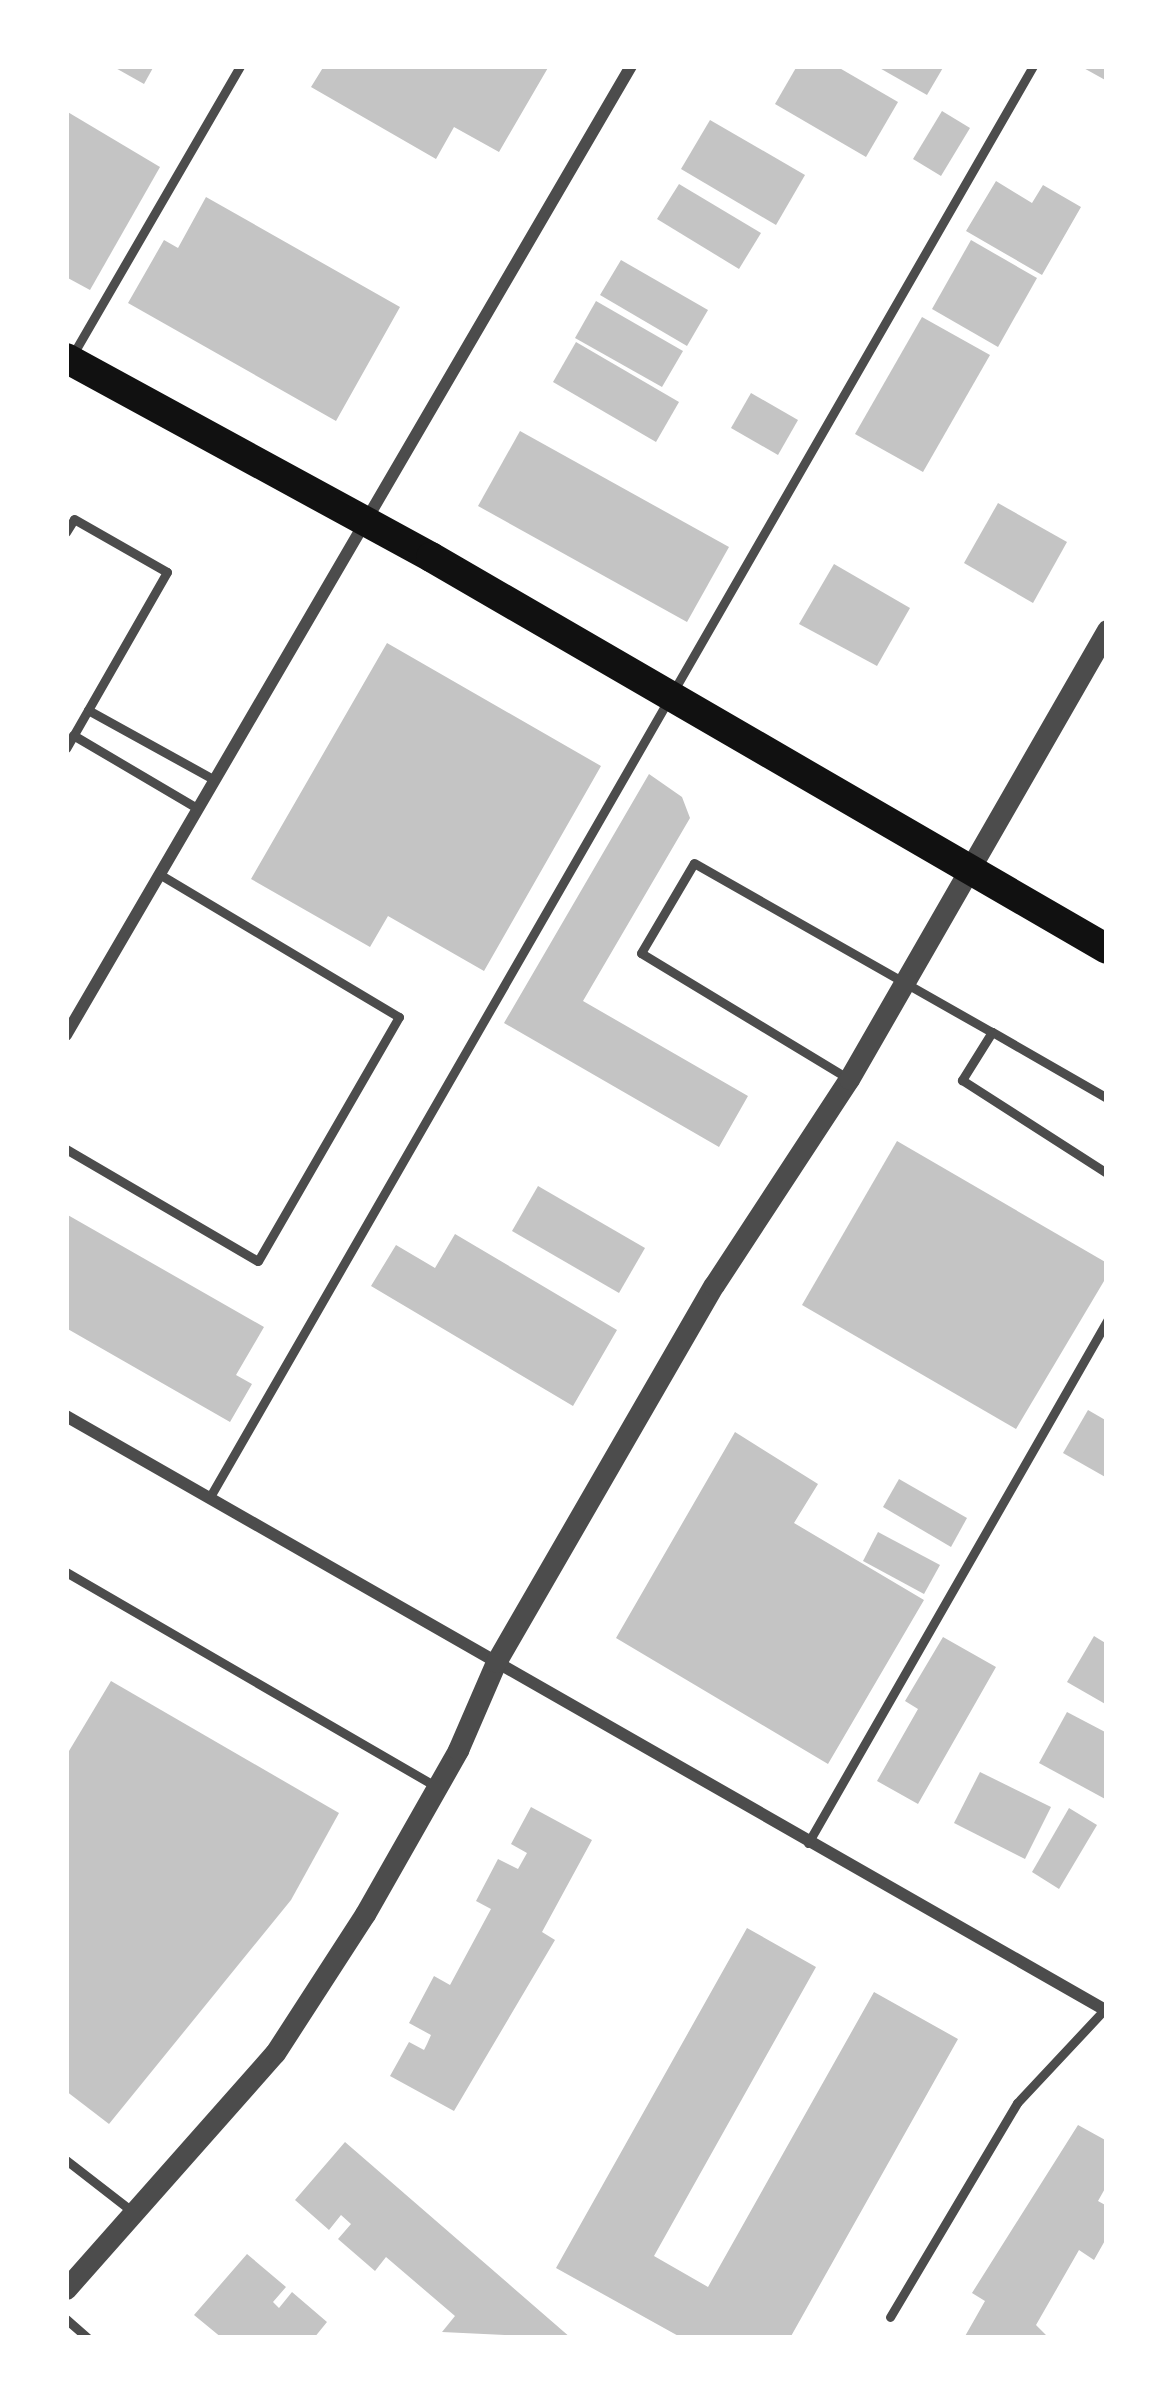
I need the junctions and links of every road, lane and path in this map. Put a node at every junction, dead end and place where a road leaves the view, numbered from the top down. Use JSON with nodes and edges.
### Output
{"nodes":[{"id":1,"x":240,"y":66,"type":"edge"},
{"id":2,"x":631,"y":66,"type":"edge"},
{"id":3,"x":1034,"y":66,"type":"edge"},
{"id":4,"x":67,"y":361,"type":"edge"},
{"id":5,"x":363,"y":519,"type":"junction"},
{"id":6,"x":66,"y":532,"type":"edge"},
{"id":7,"x":1107,"y":630,"type":"edge"},
{"id":8,"x":671,"y":697,"type":"junction"},
{"id":9,"x":88,"y":710,"type":"junction"},
{"id":10,"x":73,"y":736,"type":"junction"},
{"id":11,"x":66,"y":748,"type":"edge"},
{"id":12,"x":214,"y":779,"type":"junction"},
{"id":13,"x":196,"y":808,"type":"junction"},
{"id":14,"x":967,"y":872,"type":"junction"},
{"id":15,"x":158,"y":874,"type":"junction"},
{"id":16,"x":1107,"y":950,"type":"edge"},
{"id":17,"x":904,"y":982,"type":"junction"},
{"id":18,"x":67,"y":1030,"type":"edge"},
{"id":19,"x":992,"y":1032,"type":"junction"},
{"id":20,"x":848,"y":1078,"type":"junction"},
{"id":21,"x":1107,"y":1098,"type":"edge"},
{"id":22,"x":66,"y":1149,"type":"edge"},
{"id":23,"x":1107,"y":1173,"type":"edge"},
{"id":24,"x":1107,"y":1321,"type":"edge"},
{"id":25,"x":1102,"y":1338,"type":"edge"},
{"id":26,"x":66,"y":1416,"type":"edge"},
{"id":27,"x":211,"y":1495,"type":"junction"},
{"id":28,"x":66,"y":1572,"type":"edge"},
{"id":29,"x":496,"y":1662,"type":"junction"},
{"id":30,"x":438,"y":1788,"type":"junction"},
{"id":31,"x":808,"y":1843,"type":"junction"},
{"id":32,"x":1106,"y":2008,"type":"edge"},
{"id":33,"x":66,"y":2161,"type":"edge"},
{"id":34,"x":134,"y":2212,"type":"junction"},
{"id":35,"x":66,"y":2289,"type":"edge"},
{"id":36,"x":890,"y":2317,"type":"dead end"},
{"id":37,"x":66,"y":2319,"type":"edge"},
{"id":38,"x":88,"y":2338,"type":"edge"}],
"edges":[{"from":1,"to":4,"type":"lane"},
{"from":2,"to":5,"type":"street"},
{"from":3,"to":8,"type":"lane"},
{"from":4,"to":5,"type":"main road"},
{"from":5,"to":8,"type":"main road"},
{"from":5,"to":12,"type":"street"},
{"from":6,"to":9,"type":"lane"},
{"from":7,"to":14,"type":"street"},
{"from":8,"to":14,"type":"main road"},
{"from":8,"to":27,"type":"lane"},
{"from":9,"to":10,"type":"lane"},
{"from":9,"to":12,"type":"lane"},
{"from":10,"to":11,"type":"lane"},
{"from":10,"to":13,"type":"lane"},
{"from":12,"to":13,"type":"street"},
{"from":13,"to":15,"type":"street"},
{"from":14,"to":16,"type":"main road"},
{"from":14,"to":17,"type":"street"},
{"from":15,"to":18,"type":"street"},
{"from":15,"to":22,"type":"lane"},
{"from":17,"to":19,"type":"lane"},
{"from":17,"to":20,"type":"street"},
{"from":17,"to":20,"type":"lane"},
{"from":19,"to":21,"type":"lane"},
{"from":19,"to":23,"type":"lane"},
{"from":20,"to":29,"type":"street"},
{"from":24,"to":25,"type":"lane"},
{"from":25,"to":31,"type":"lane"},
{"from":26,"to":27,"type":"street"},
{"from":27,"to":29,"type":"street"},
{"from":28,"to":30,"type":"lane"},
{"from":29,"to":30,"type":"street"},
{"from":29,"to":31,"type":"street"},
{"from":30,"to":34,"type":"street"},
{"from":31,"to":32,"type":"street"},
{"from":32,"to":36,"type":"lane"},
{"from":33,"to":34,"type":"lane"},
{"from":34,"to":35,"type":"street"},
{"from":37,"to":38,"type":"lane"}]}
